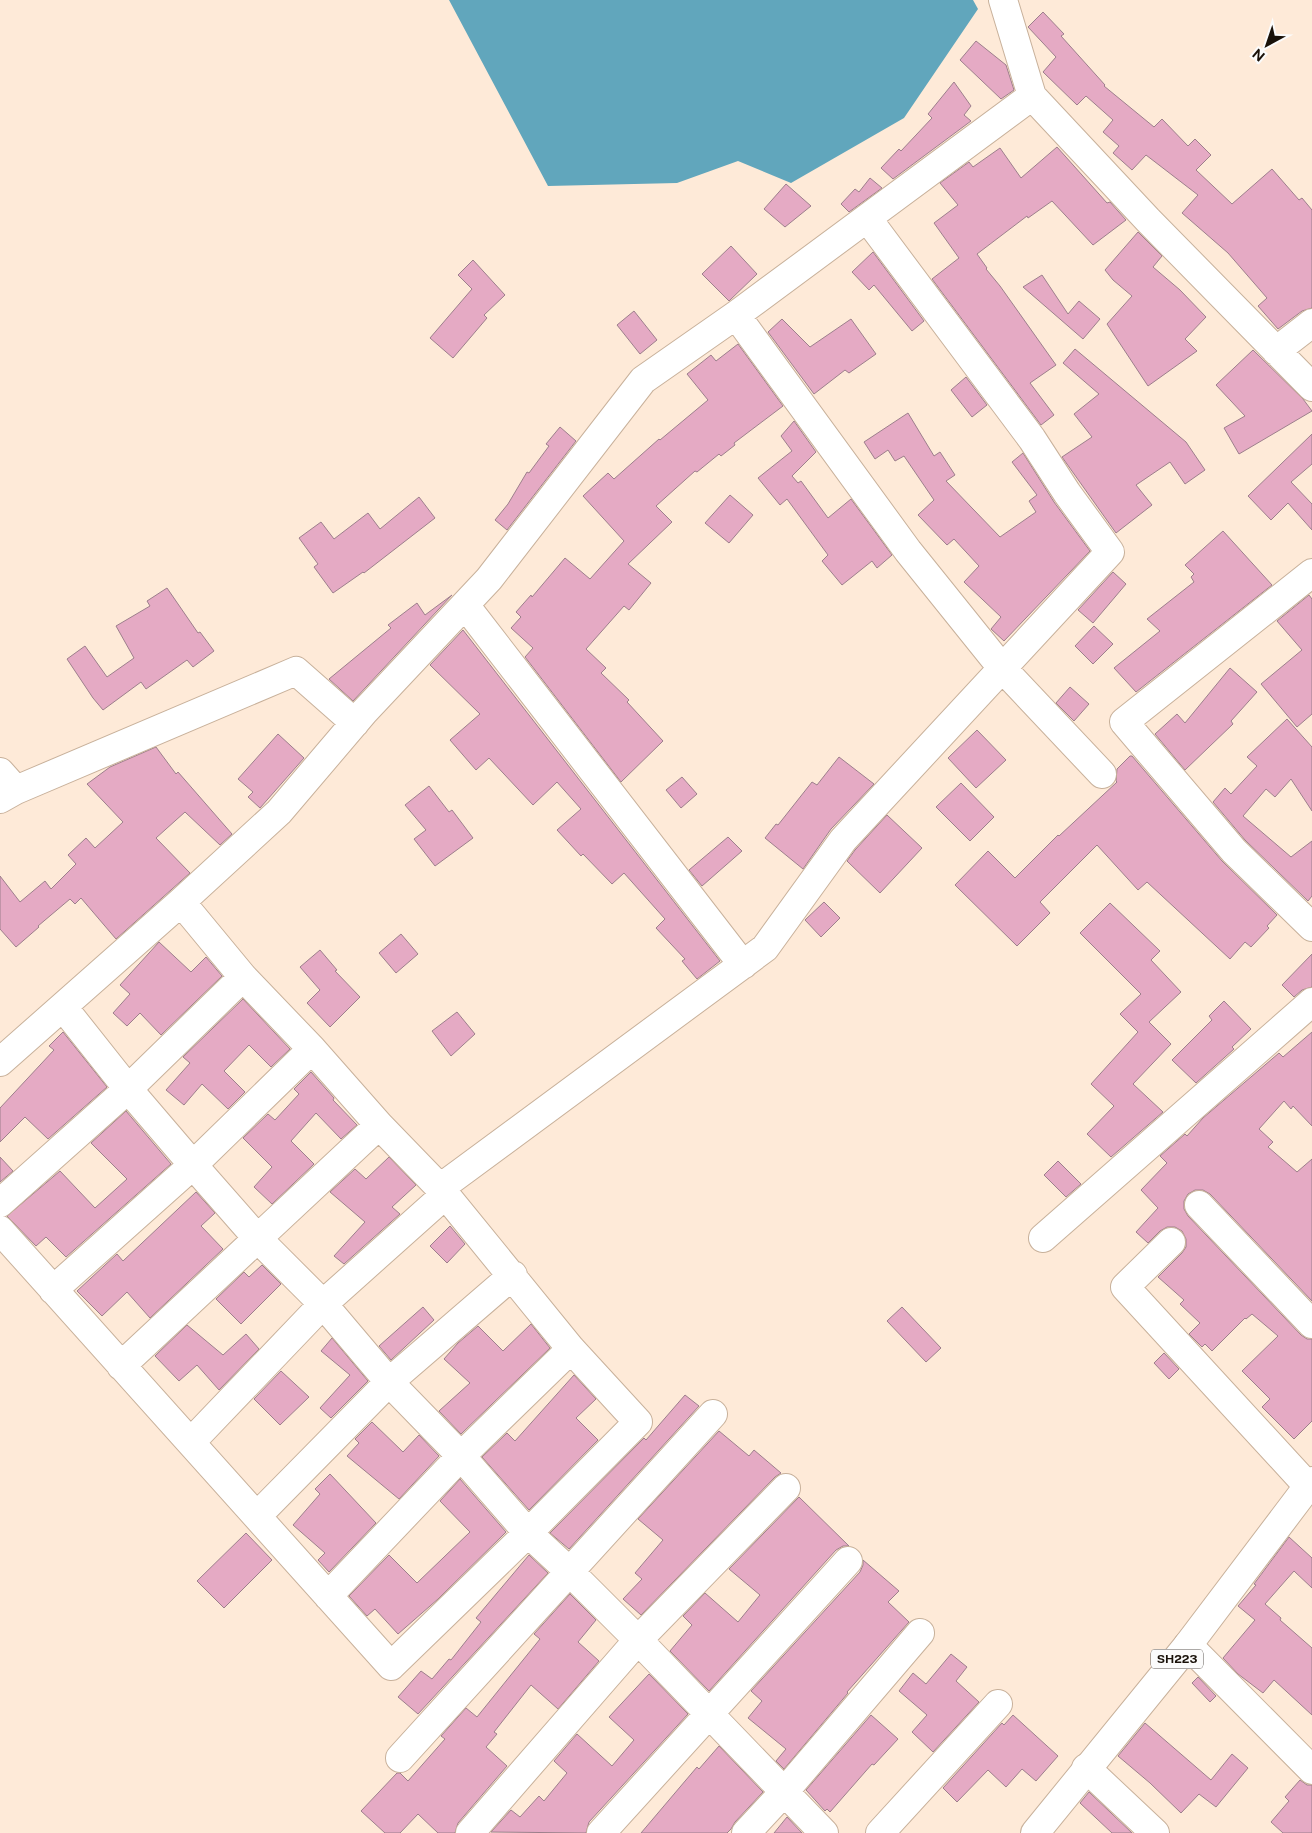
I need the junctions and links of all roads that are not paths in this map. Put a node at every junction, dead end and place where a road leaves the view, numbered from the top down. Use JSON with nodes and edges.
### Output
{"nodes":[{"id":1,"x":1003,"y":0,"type":"edge"},
{"id":2,"x":1032,"y":96,"type":"junction"},
{"id":3,"x":867,"y":218,"type":"junction"},
{"id":4,"x":736,"y":315,"type":"junction"},
{"id":5,"x":1312,"y":324,"type":"edge"},
{"id":6,"x":1276,"y":351,"type":"junction"},
{"id":7,"x":1312,"y":387,"type":"edge"},
{"id":8,"x":1312,"y":573,"type":"edge"},
{"id":9,"x":465,"y":605,"type":"junction"},
{"id":10,"x":1002,"y":668,"type":"junction"},
{"id":11,"x":355,"y":723,"type":"junction"},
{"id":12,"x":1102,"y":774,"type":"dead end"},
{"id":13,"x":5,"y":787,"type":"edge"},
{"id":14,"x":181,"y":902,"type":"junction"},
{"id":15,"x":1312,"y":927,"type":"edge"},
{"id":16,"x":743,"y":965,"type":"junction"},
{"id":17,"x":243,"y":977,"type":"junction"},
{"id":18,"x":1312,"y":1002,"type":"edge"},
{"id":19,"x":63,"y":1007,"type":"junction"},
{"id":20,"x":312,"y":1050,"type":"junction"},
{"id":21,"x":0,"y":1062,"type":"edge"},
{"id":22,"x":128,"y":1089,"type":"junction"},
{"id":23,"x":379,"y":1125,"type":"junction"},
{"id":24,"x":193,"y":1165,"type":"junction"},
{"id":25,"x":443,"y":1191,"type":"junction"},
{"id":26,"x":0,"y":1204,"type":"edge"},
{"id":27,"x":1198,"y":1204,"type":"dead end"},
{"id":28,"x":0,"y":1230,"type":"edge"},
{"id":29,"x":1043,"y":1238,"type":"dead end"},
{"id":30,"x":258,"y":1239,"type":"junction"},
{"id":31,"x":1171,"y":1242,"type":"dead end"},
{"id":32,"x":513,"y":1275,"type":"junction"},
{"id":33,"x":53,"y":1290,"type":"junction"},
{"id":34,"x":324,"y":1304,"type":"junction"},
{"id":35,"x":1312,"y":1324,"type":"edge"},
{"id":36,"x":571,"y":1348,"type":"junction"},
{"id":37,"x":121,"y":1366,"type":"junction"},
{"id":38,"x":389,"y":1382,"type":"junction"},
{"id":39,"x":713,"y":1414,"type":"dead end"},
{"id":40,"x":191,"y":1442,"type":"junction"},
{"id":41,"x":461,"y":1456,"type":"junction"},
{"id":42,"x":1310,"y":1484,"type":"edge"},
{"id":43,"x":786,"y":1488,"type":"dead end"},
{"id":44,"x":256,"y":1516,"type":"junction"},
{"id":45,"x":528,"y":1533,"type":"junction"},
{"id":46,"x":848,"y":1561,"type":"dead end"},
{"id":47,"x":570,"y":1572,"type":"junction"},
{"id":48,"x":328,"y":1596,"type":"junction"},
{"id":49,"x":920,"y":1633,"type":"dead end"},
{"id":50,"x":638,"y":1640,"type":"junction"},
{"id":51,"x":1188,"y":1645,"type":"junction"},
{"id":52,"x":998,"y":1704,"type":"dead end"},
{"id":53,"x":709,"y":1716,"type":"junction"},
{"id":54,"x":400,"y":1758,"type":"dead end"},
{"id":55,"x":1086,"y":1768,"type":"junction"},
{"id":56,"x":1312,"y":1770,"type":"edge"},
{"id":57,"x":785,"y":1791,"type":"junction"},
{"id":58,"x":470,"y":1833,"type":"edge"},
{"id":59,"x":602,"y":1833,"type":"edge"},
{"id":60,"x":746,"y":1833,"type":"edge"},
{"id":61,"x":824,"y":1833,"type":"edge"},
{"id":62,"x":880,"y":1833,"type":"edge"},
{"id":63,"x":1035,"y":1833,"type":"edge"},
{"id":64,"x":1155,"y":1833,"type":"edge"}],
"edges":[{"from":1,"to":2,"type":"street"},
{"from":2,"to":3,"type":"street"},
{"from":2,"to":6,"type":"street"},
{"from":3,"to":4,"type":"street"},
{"from":3,"to":10,"type":"street"},
{"from":4,"to":9,"type":"street"},
{"from":4,"to":10,"type":"street"},
{"from":5,"to":6,"type":"street"},
{"from":6,"to":7,"type":"street"},
{"from":8,"to":15,"type":"street"},
{"from":9,"to":11,"type":"street"},
{"from":9,"to":16,"type":"street"},
{"from":10,"to":12,"type":"street"},
{"from":10,"to":16,"type":"street"},
{"from":11,"to":13,"type":"street"},
{"from":11,"to":14,"type":"street"},
{"from":14,"to":17,"type":"street"},
{"from":14,"to":19,"type":"street"},
{"from":16,"to":25,"type":"street"},
{"from":17,"to":20,"type":"street"},
{"from":17,"to":22,"type":"street"},
{"from":18,"to":29,"type":"street"},
{"from":19,"to":21,"type":"street"},
{"from":19,"to":22,"type":"street"},
{"from":20,"to":23,"type":"street"},
{"from":20,"to":24,"type":"street"},
{"from":22,"to":24,"type":"street"},
{"from":22,"to":26,"type":"street"},
{"from":23,"to":25,"type":"street"},
{"from":23,"to":30,"type":"street"},
{"from":24,"to":30,"type":"street"},
{"from":24,"to":33,"type":"street"},
{"from":25,"to":32,"type":"street"},
{"from":25,"to":34,"type":"street"},
{"from":27,"to":35,"type":"street"},
{"from":28,"to":33,"type":"street"},
{"from":30,"to":34,"type":"street"},
{"from":30,"to":37,"type":"street"},
{"from":31,"to":42,"type":"street"},
{"from":32,"to":36,"type":"street"},
{"from":32,"to":38,"type":"street"},
{"from":33,"to":37,"type":"street"},
{"from":34,"to":38,"type":"street"},
{"from":34,"to":40,"type":"street"},
{"from":36,"to":41,"type":"street"},
{"from":36,"to":45,"type":"street"},
{"from":37,"to":40,"type":"street"},
{"from":38,"to":41,"type":"street"},
{"from":38,"to":44,"type":"street"},
{"from":39,"to":47,"type":"street"},
{"from":40,"to":44,"type":"street"},
{"from":41,"to":45,"type":"street"},
{"from":41,"to":48,"type":"street"},
{"from":42,"to":51,"type":"street","number":"SH223"},
{"from":43,"to":50,"type":"street"},
{"from":44,"to":48,"type":"street"},
{"from":45,"to":47,"type":"street"},
{"from":45,"to":48,"type":"street"},
{"from":46,"to":53,"type":"street"},
{"from":47,"to":50,"type":"street"},
{"from":47,"to":54,"type":"street"},
{"from":49,"to":57,"type":"street"},
{"from":50,"to":53,"type":"street"},
{"from":50,"to":58,"type":"street"},
{"from":51,"to":55,"type":"street","number":"SH223"},
{"from":51,"to":56,"type":"street"},
{"from":52,"to":62,"type":"street"},
{"from":53,"to":57,"type":"street"},
{"from":53,"to":59,"type":"street"},
{"from":55,"to":63,"type":"street","number":"SH223"},
{"from":55,"to":64,"type":"street"},
{"from":57,"to":60,"type":"street"},
{"from":57,"to":61,"type":"street"}]}
